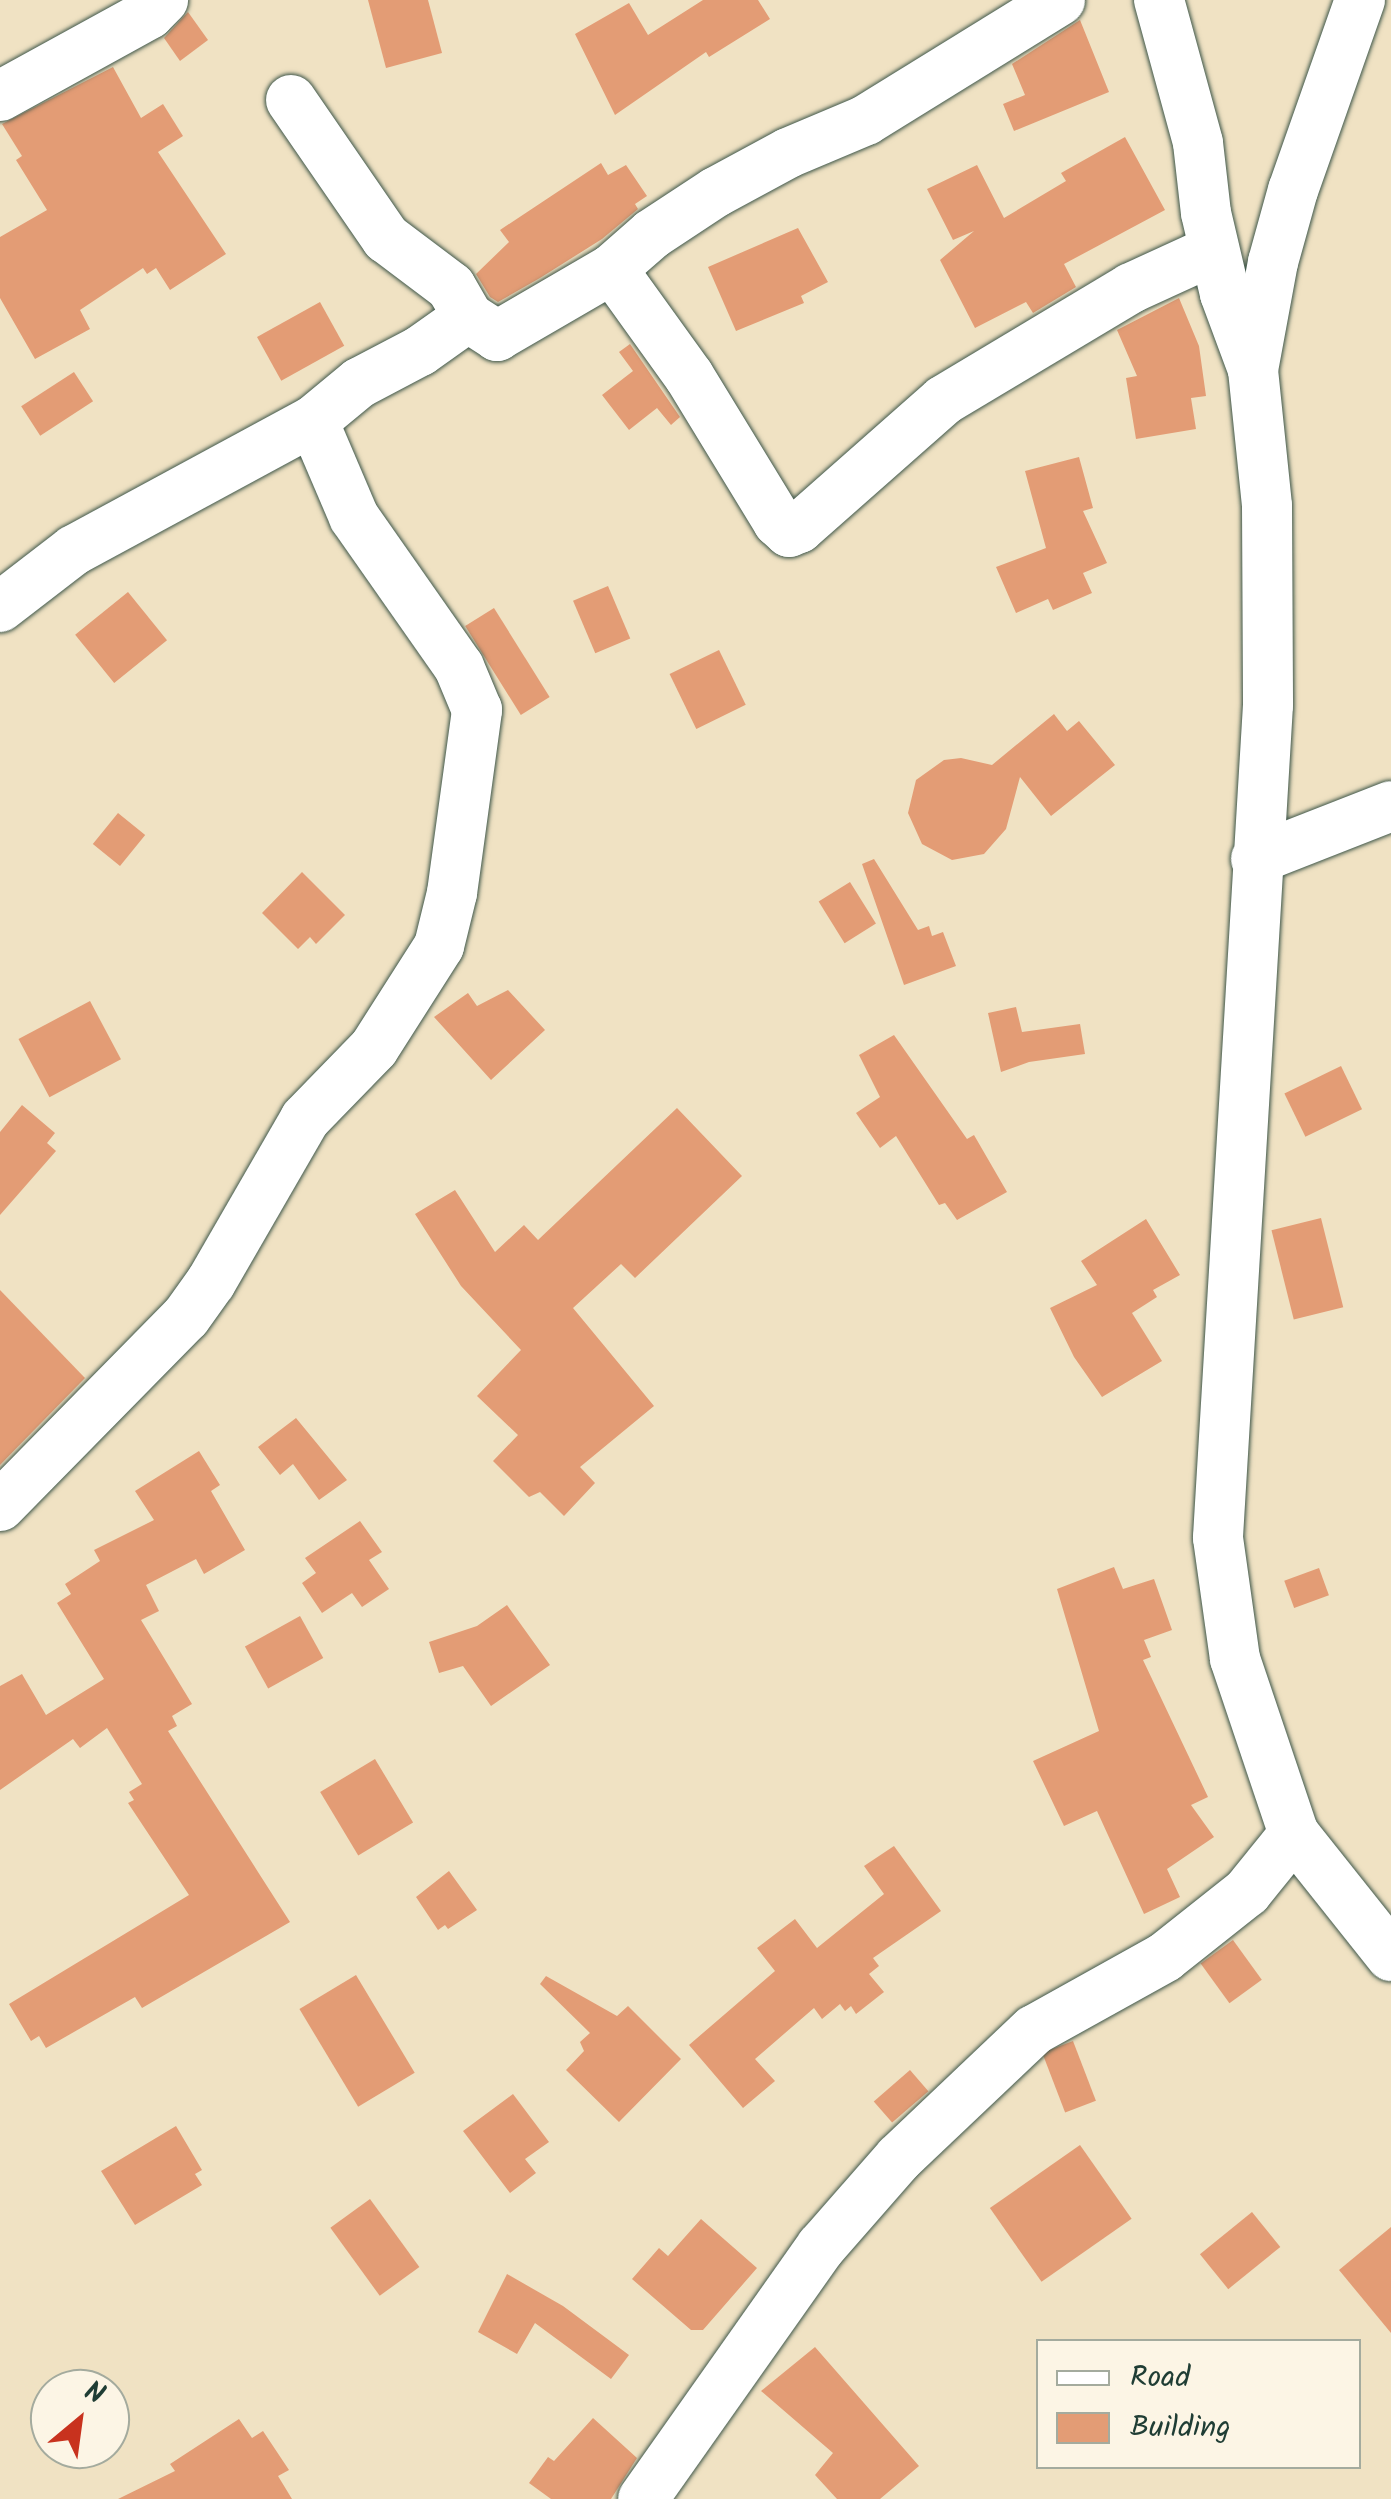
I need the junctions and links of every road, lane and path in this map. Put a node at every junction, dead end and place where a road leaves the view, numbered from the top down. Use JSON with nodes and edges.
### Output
{"nodes":[{"id":1,"x":163,"y":0,"type":"edge"},
{"id":2,"x":1060,"y":0,"type":"edge"},
{"id":3,"x":1159,"y":0,"type":"edge"},
{"id":4,"x":1360,"y":0,"type":"edge"},
{"id":5,"x":0,"y":96,"type":"edge"},
{"id":6,"x":291,"y":100,"type":"dead end"},
{"id":7,"x":1214,"y":250,"type":"junction"},
{"id":8,"x":612,"y":269,"type":"junction"},
{"id":9,"x":468,"y":316,"type":"junction"},
{"id":10,"x":1253,"y":370,"type":"junction"},
{"id":11,"x":313,"y":421,"type":"junction"},
{"id":12,"x":0,"y":607,"type":"edge"},
{"id":13,"x":1391,"y":806,"type":"edge"},
{"id":14,"x":1256,"y":859,"type":"junction"},
{"id":15,"x":0,"y":1506,"type":"edge"},
{"id":16,"x":1294,"y":1834,"type":"junction"},
{"id":17,"x":1391,"y":1956,"type":"edge"},
{"id":18,"x":643,"y":2499,"type":"edge"}],
"edges":[{"from":1,"to":5,"type":"street"},
{"from":2,"to":8,"type":"street"},
{"from":3,"to":7,"type":"street"},
{"from":4,"to":10,"type":"street"},
{"from":6,"to":9,"type":"street"},
{"from":7,"to":8,"type":"street"},
{"from":7,"to":10,"type":"street"},
{"from":8,"to":9,"type":"street"},
{"from":9,"to":11,"type":"street"},
{"from":10,"to":14,"type":"street"},
{"from":11,"to":12,"type":"street"},
{"from":11,"to":15,"type":"street"},
{"from":13,"to":14,"type":"street"},
{"from":14,"to":16,"type":"street"},
{"from":16,"to":17,"type":"street"},
{"from":16,"to":18,"type":"street"}]}
